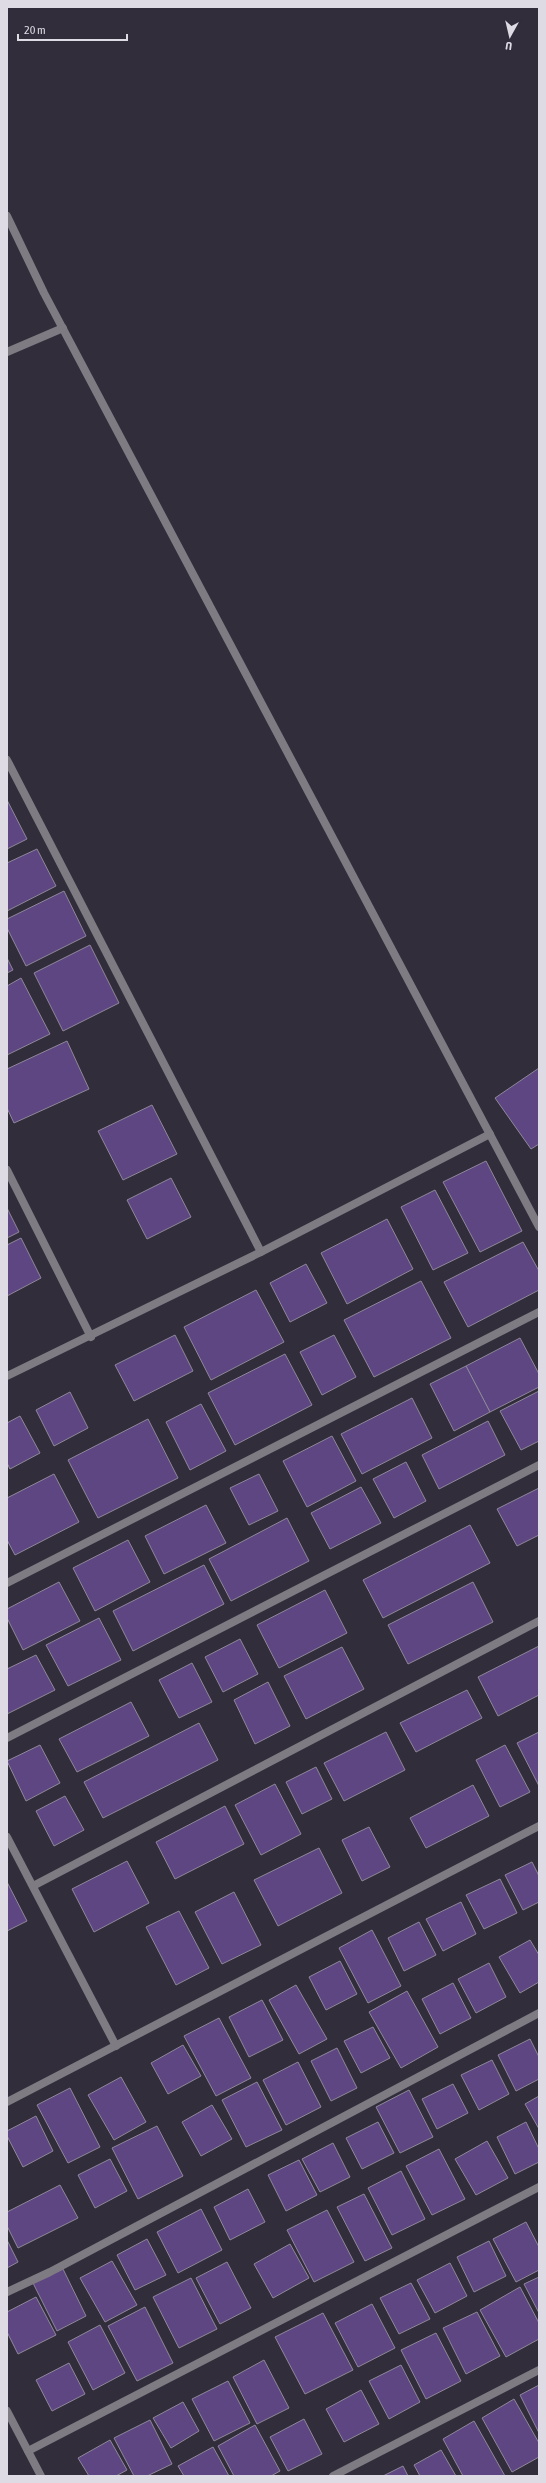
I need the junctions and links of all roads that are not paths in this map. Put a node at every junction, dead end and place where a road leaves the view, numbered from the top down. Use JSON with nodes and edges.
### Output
{"nodes":[{"id":1,"x":7,"y":216,"type":"edge"},
{"id":2,"x":63,"y":328,"type":"junction"},
{"id":3,"x":7,"y":352,"type":"edge"},
{"id":4,"x":7,"y":760,"type":"edge"},
{"id":5,"x":490,"y":1134,"type":"junction"},
{"id":6,"x":7,"y":1170,"type":"edge"},
{"id":7,"x":539,"y":1227,"type":"edge"},
{"id":8,"x":261,"y":1252,"type":"junction"},
{"id":9,"x":539,"y":1312,"type":"edge"},
{"id":10,"x":91,"y":1336,"type":"junction"},
{"id":11,"x":7,"y":1376,"type":"edge"},
{"id":12,"x":539,"y":1465,"type":"edge"},
{"id":13,"x":7,"y":1583,"type":"edge"},
{"id":14,"x":539,"y":1621,"type":"edge"},
{"id":15,"x":7,"y":1738,"type":"edge"},
{"id":16,"x":539,"y":1826,"type":"edge"},
{"id":17,"x":7,"y":1837,"type":"edge"},
{"id":18,"x":32,"y":1886,"type":"junction"},
{"id":19,"x":539,"y":2013,"type":"edge"},
{"id":20,"x":116,"y":2046,"type":"junction"},
{"id":21,"x":7,"y":2102,"type":"edge"},
{"id":22,"x":539,"y":2187,"type":"edge"},
{"id":23,"x":7,"y":2292,"type":"edge"},
{"id":24,"x":539,"y":2370,"type":"edge"},
{"id":25,"x":7,"y":2411,"type":"edge"},
{"id":26,"x":28,"y":2450,"type":"junction"},
{"id":27,"x":41,"y":2476,"type":"edge"},
{"id":28,"x":333,"y":2476,"type":"edge"}],
"edges":[{"from":1,"to":2,"type":"street"},
{"from":2,"to":3,"type":"street"},
{"from":2,"to":5,"type":"street"},
{"from":4,"to":8,"type":"street"},
{"from":5,"to":7,"type":"street"},
{"from":5,"to":8,"type":"street"},
{"from":6,"to":10,"type":"street"},
{"from":8,"to":10,"type":"street"},
{"from":9,"to":13,"type":"street"},
{"from":10,"to":11,"type":"street"},
{"from":12,"to":15,"type":"street"},
{"from":14,"to":18,"type":"street"},
{"from":16,"to":20,"type":"street"},
{"from":17,"to":18,"type":"street"},
{"from":18,"to":20,"type":"street"},
{"from":19,"to":23,"type":"street"},
{"from":20,"to":21,"type":"street"},
{"from":22,"to":26,"type":"street"},
{"from":24,"to":28,"type":"street"},
{"from":25,"to":26,"type":"street"},
{"from":26,"to":27,"type":"street"}]}
